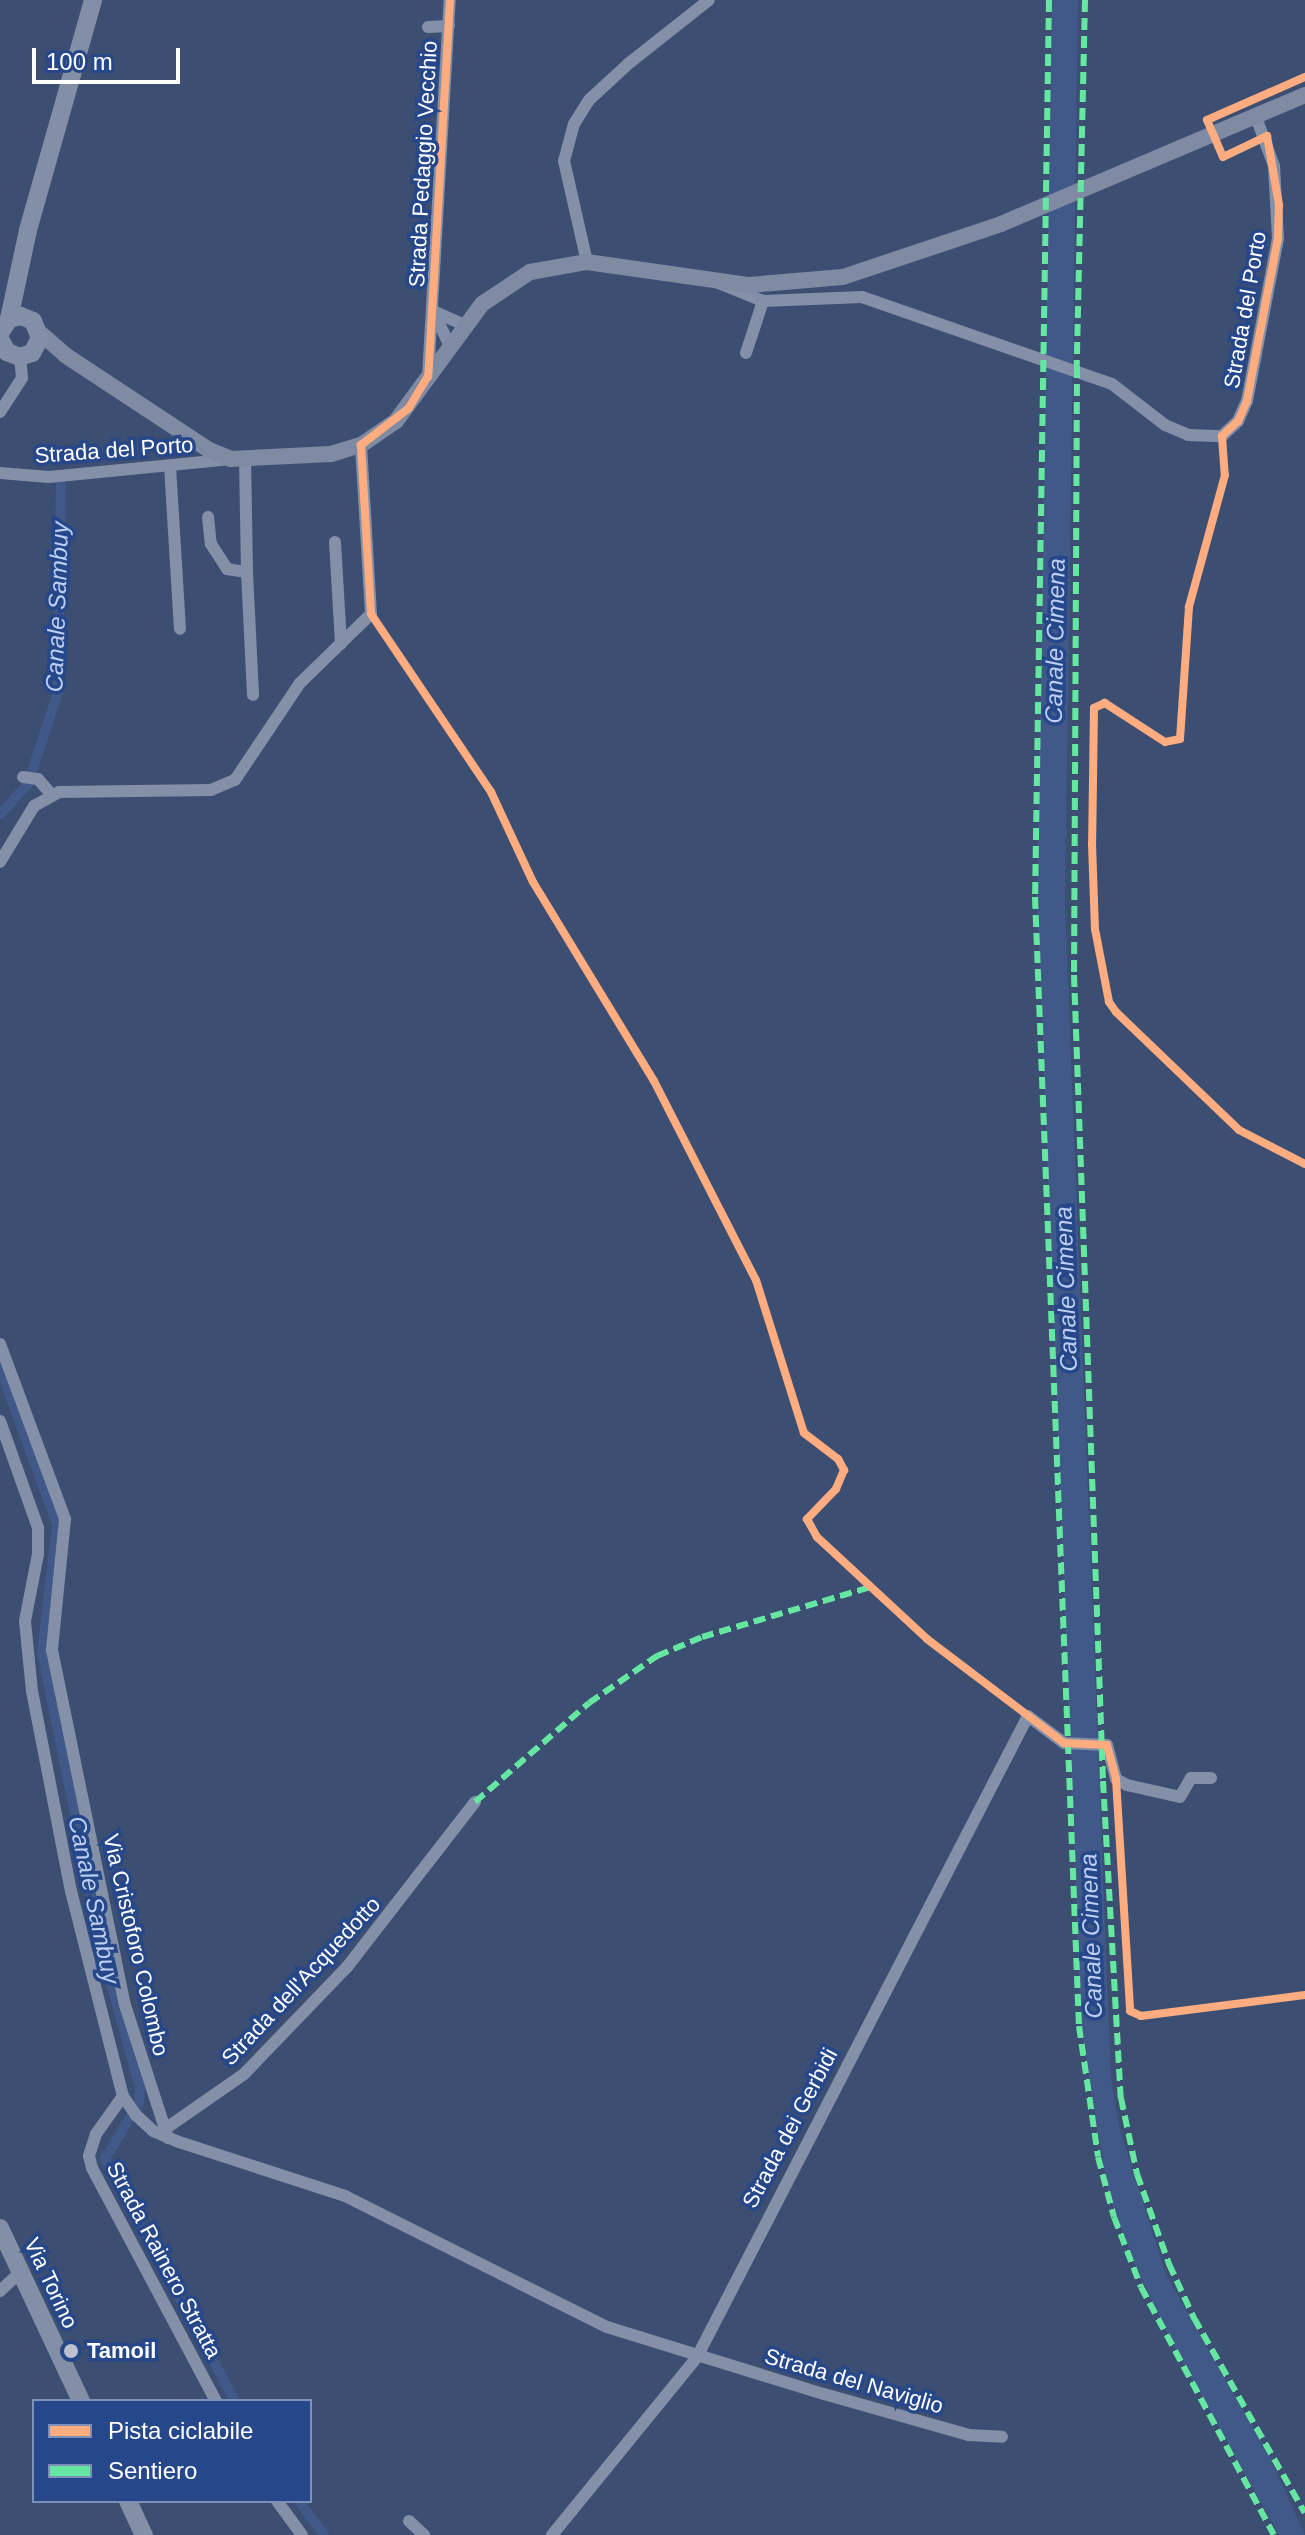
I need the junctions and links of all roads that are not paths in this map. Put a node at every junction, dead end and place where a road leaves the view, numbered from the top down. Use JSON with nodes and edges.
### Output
{"nodes":[{"id":1,"x":93,"y":0,"type":"edge"},
{"id":2,"x":450,"y":0,"type":"edge"},
{"id":3,"x":709,"y":0,"type":"edge"},
{"id":4,"x":449,"y":26,"type":"junction"},
{"id":5,"x":428,"y":27,"type":"dead end"},
{"id":6,"x":1305,"y":95,"type":"edge"},
{"id":7,"x":1256,"y":117,"type":"junction"},
{"id":8,"x":587,"y":262,"type":"junction"},
{"id":9,"x":714,"y":281,"type":"junction"},
{"id":10,"x":802,"y":291,"type":"junction"},
{"id":11,"x":763,"y":301,"type":"junction"},
{"id":12,"x":433,"y":311,"type":"junction"},
{"id":13,"x":465,"y":325,"type":"junction"},
{"id":14,"x":430,"y":329,"type":"junction"},
{"id":15,"x":15,"y":340,"type":"edge"},
{"id":16,"x":448,"y":348,"type":"junction"},
{"id":17,"x":746,"y":353,"type":"dead end"},
{"id":18,"x":428,"y":376,"type":"junction"},
{"id":19,"x":0,"y":412,"type":"edge"},
{"id":20,"x":361,"y":445,"type":"junction"},
{"id":21,"x":238,"y":459,"type":"junction"},
{"id":22,"x":170,"y":466,"type":"junction"},
{"id":23,"x":0,"y":473,"type":"edge"},
{"id":24,"x":208,"y":517,"type":"dead end"},
{"id":25,"x":335,"y":542,"type":"dead end"},
{"id":26,"x":247,"y":572,"type":"junction"},
{"id":27,"x":180,"y":629,"type":"dead end"},
{"id":28,"x":341,"y":644,"type":"junction"},
{"id":29,"x":253,"y":695,"type":"dead end"},
{"id":30,"x":23,"y":777,"type":"dead end"},
{"id":31,"x":52,"y":795,"type":"junction"},
{"id":32,"x":0,"y":862,"type":"edge"},
{"id":33,"x":0,"y":1344,"type":"edge"},
{"id":34,"x":0,"y":1421,"type":"edge"},
{"id":35,"x":1211,"y":1778,"type":"dead end"},
{"id":36,"x":475,"y":1802,"type":"dead end"},
{"id":37,"x":123,"y":2096,"type":"junction"},
{"id":38,"x":162,"y":2133,"type":"junction"},
{"id":39,"x":0,"y":2228,"type":"edge"},
{"id":40,"x":5,"y":2253,"type":"edge"},
{"id":41,"x":19,"y":2273,"type":"junction"},
{"id":42,"x":0,"y":2291,"type":"edge"},
{"id":43,"x":697,"y":2357,"type":"junction"},
{"id":44,"x":80,"y":2399,"type":"edge"},
{"id":45,"x":215,"y":2399,"type":"edge"},
{"id":46,"x":1002,"y":2437,"type":"dead end"},
{"id":47,"x":129,"y":2503,"type":"edge"},
{"id":48,"x":278,"y":2503,"type":"edge"},
{"id":49,"x":409,"y":2521,"type":"dead end"},
{"id":50,"x":144,"y":2535,"type":"edge"},
{"id":51,"x":302,"y":2535,"type":"edge"},
{"id":52,"x":424,"y":2535,"type":"edge"},
{"id":53,"x":552,"y":2535,"type":"edge"}],
"edges":[{"from":1,"to":15,"type":"main road"},
{"from":2,"to":4,"type":"street","name":"Strada Pedaggio Vecchio"},
{"from":3,"to":8,"type":"street"},
{"from":4,"to":5,"type":"street"},
{"from":4,"to":12,"type":"street","name":"Strada Pedaggio Vecchio"},
{"from":6,"to":7,"type":"main road"},
{"from":7,"to":10,"type":"main road"},
{"from":7,"to":10,"type":"street","name":"Strada del Porto"},
{"from":8,"to":9,"type":"main road"},
{"from":8,"to":13,"type":"main road"},
{"from":9,"to":10,"type":"main road"},
{"from":9,"to":11,"type":"street","name":"Strada del Porto"},
{"from":10,"to":11,"type":"street","name":"Strada del Porto"},
{"from":11,"to":17,"type":"street"},
{"from":12,"to":13,"type":"street","name":"Strada Pedaggio Vecchio"},
{"from":12,"to":14,"type":"street","name":"Strada Pedaggio Vecchio"},
{"from":12,"to":16,"type":"street","name":"Strada Pedaggio Vecchio"},
{"from":13,"to":16,"type":"main road"},
{"from":14,"to":16,"type":"street"},
{"from":14,"to":18,"type":"street","name":"Strada Pedaggio Vecchio"},
{"from":15,"to":19,"type":"street"},
{"from":15,"to":21,"type":"main road"},
{"from":16,"to":18,"type":"main road"},
{"from":18,"to":20,"type":"main road"},
{"from":20,"to":21,"type":"main road"},
{"from":20,"to":28,"type":"street"},
{"from":21,"to":22,"type":"street","name":"Strada del Porto"},
{"from":21,"to":26,"type":"street"},
{"from":22,"to":23,"type":"street","name":"Strada del Porto"},
{"from":22,"to":27,"type":"street"},
{"from":24,"to":26,"type":"street"},
{"from":25,"to":28,"type":"street"},
{"from":26,"to":29,"type":"street"},
{"from":28,"to":31,"type":"street"},
{"from":30,"to":31,"type":"street"},
{"from":31,"to":32,"type":"street"},
{"from":33,"to":38,"type":"street","name":"Via Cristoforo Colombo"},
{"from":34,"to":37,"type":"street"},
{"from":35,"to":43,"type":"street","name":"Strada dei Gerbidi"},
{"from":36,"to":38,"type":"street","name":"Strada dell'Acquedotto"},
{"from":37,"to":38,"type":"street"},
{"from":37,"to":45,"type":"street","name":"Strada Rainero Stratta"},
{"from":38,"to":43,"type":"street"},
{"from":39,"to":40,"type":"main road","name":"Via Torino"},
{"from":40,"to":41,"type":"main road","name":"Via Torino"},
{"from":41,"to":42,"type":"street"},
{"from":41,"to":44,"type":"main road","name":"Via Torino"},
{"from":43,"to":46,"type":"street","name":"Strada del Naviglio"},
{"from":43,"to":53,"type":"street","name":"Strada dei Gerbidi"},
{"from":47,"to":50,"type":"main road"},
{"from":48,"to":51,"type":"street"},
{"from":49,"to":52,"type":"street"}]}
